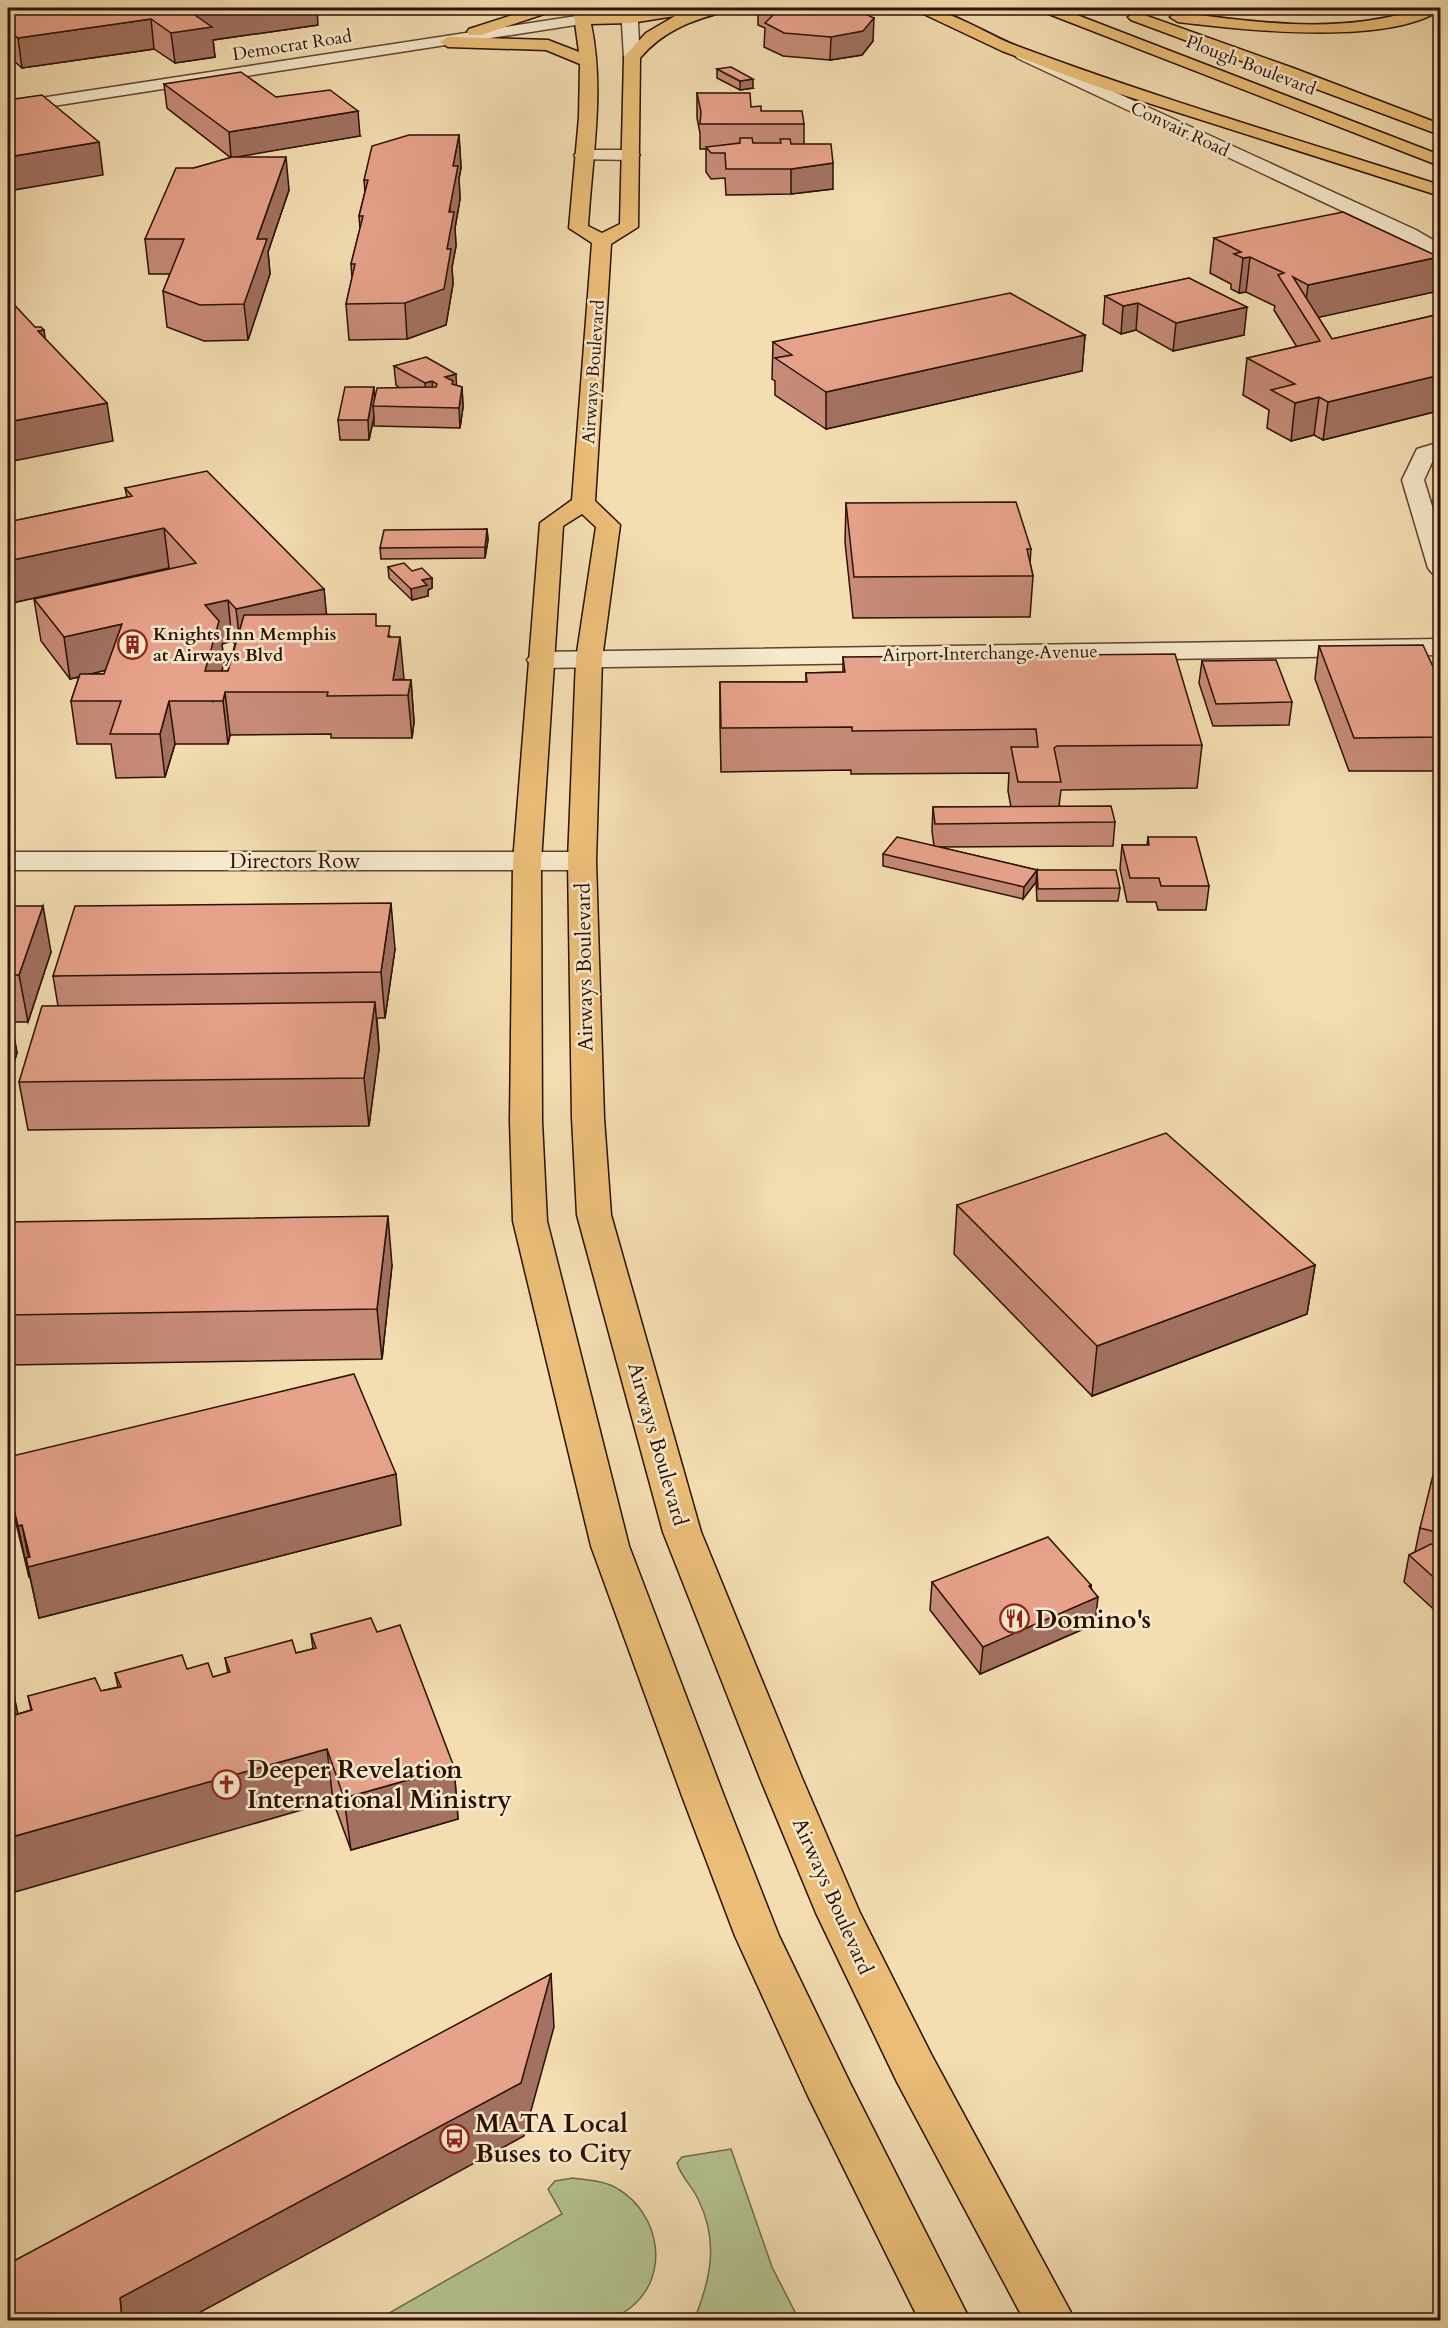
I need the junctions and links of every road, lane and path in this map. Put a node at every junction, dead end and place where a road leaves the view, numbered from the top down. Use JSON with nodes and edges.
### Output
{"nodes":[{"id":1,"x":548,"y":8,"type":"edge"},
{"id":2,"x":705,"y":8,"type":"edge"},
{"id":3,"x":722,"y":8,"type":"edge"},
{"id":4,"x":919,"y":8,"type":"edge"},
{"id":5,"x":1046,"y":8,"type":"edge"},
{"id":6,"x":1434,"y":8,"type":"edge"},
{"id":7,"x":630,"y":10,"type":"edge"},
{"id":8,"x":1122,"y":10,"type":"edge"},
{"id":9,"x":581,"y":14,"type":"edge"},
{"id":10,"x":448,"y":42,"type":"junction"},
{"id":11,"x":1008,"y":48,"type":"junction"},
{"id":12,"x":632,"y":57,"type":"junction"},
{"id":13,"x":589,"y":62,"type":"junction"},
{"id":14,"x":8,"y":108,"type":"edge"},
{"id":15,"x":1440,"y":130,"type":"edge"},
{"id":16,"x":583,"y":155,"type":"junction"},
{"id":17,"x":630,"y":155,"type":"junction"},
{"id":18,"x":1440,"y":161,"type":"edge"},
{"id":19,"x":1440,"y":191,"type":"edge"},
{"id":20,"x":602,"y":242,"type":"junction"},
{"id":21,"x":1440,"y":251,"type":"edge"},
{"id":22,"x":1440,"y":449,"type":"edge"},
{"id":23,"x":583,"y":503,"type":"junction"},
{"id":24,"x":1440,"y":568,"type":"edge"},
{"id":25,"x":1440,"y":647,"type":"edge"},
{"id":26,"x":589,"y":659,"type":"junction"},
{"id":27,"x":540,"y":660,"type":"junction"},
{"id":28,"x":8,"y":861,"type":"edge"},
{"id":29,"x":582,"y":861,"type":"junction"},
{"id":30,"x":527,"y":862,"type":"junction"},
{"id":31,"x":945,"y":2320,"type":"edge"},
{"id":32,"x":1050,"y":2320,"type":"edge"}],
"edges":[{"from":1,"to":10,"type":"main road"},
{"from":2,"to":7,"type":"main road","name":"Democrat Road"},
{"from":3,"to":12,"type":"main road"},
{"from":4,"to":11,"type":"main road","name":"Convair Road"},
{"from":5,"to":18,"type":"main road","name":"Plough Boulevard"},
{"from":6,"to":8,"type":"main road"},
{"from":7,"to":9,"type":"main road","name":"Democrat Road"},
{"from":7,"to":12,"type":"street"},
{"from":8,"to":15,"type":"main road","name":"Plough Boulevard"},
{"from":9,"to":10,"type":"street","name":"Democrat Road"},
{"from":9,"to":13,"type":"main road"},
{"from":10,"to":13,"type":"main road"},
{"from":10,"to":14,"type":"street","name":"Democrat Road"},
{"from":11,"to":19,"type":"main road"},
{"from":11,"to":21,"type":"street","name":"Convair Road"},
{"from":12,"to":17,"type":"main road"},
{"from":13,"to":16,"type":"main road"},
{"from":16,"to":17,"type":"street"},
{"from":16,"to":20,"type":"main road"},
{"from":17,"to":20,"type":"main road"},
{"from":20,"to":23,"type":"main road","name":"Airways Boulevard"},
{"from":22,"to":24,"type":"street"},
{"from":23,"to":26,"type":"main road","name":"Airways Boulevard"},
{"from":23,"to":27,"type":"main road"},
{"from":25,"to":26,"type":"street","name":"Airport Interchange Avenue"},
{"from":26,"to":27,"type":"street","name":"Airport Interchange Avenue"},
{"from":26,"to":29,"type":"main road","name":"Airways Boulevard"},
{"from":27,"to":30,"type":"main road"},
{"from":28,"to":30,"type":"street","name":"Directors Row"},
{"from":29,"to":30,"type":"street","name":"Directors Row"},
{"from":29,"to":32,"type":"main road","name":"Airways Boulevard"},
{"from":30,"to":31,"type":"main road"}]}
